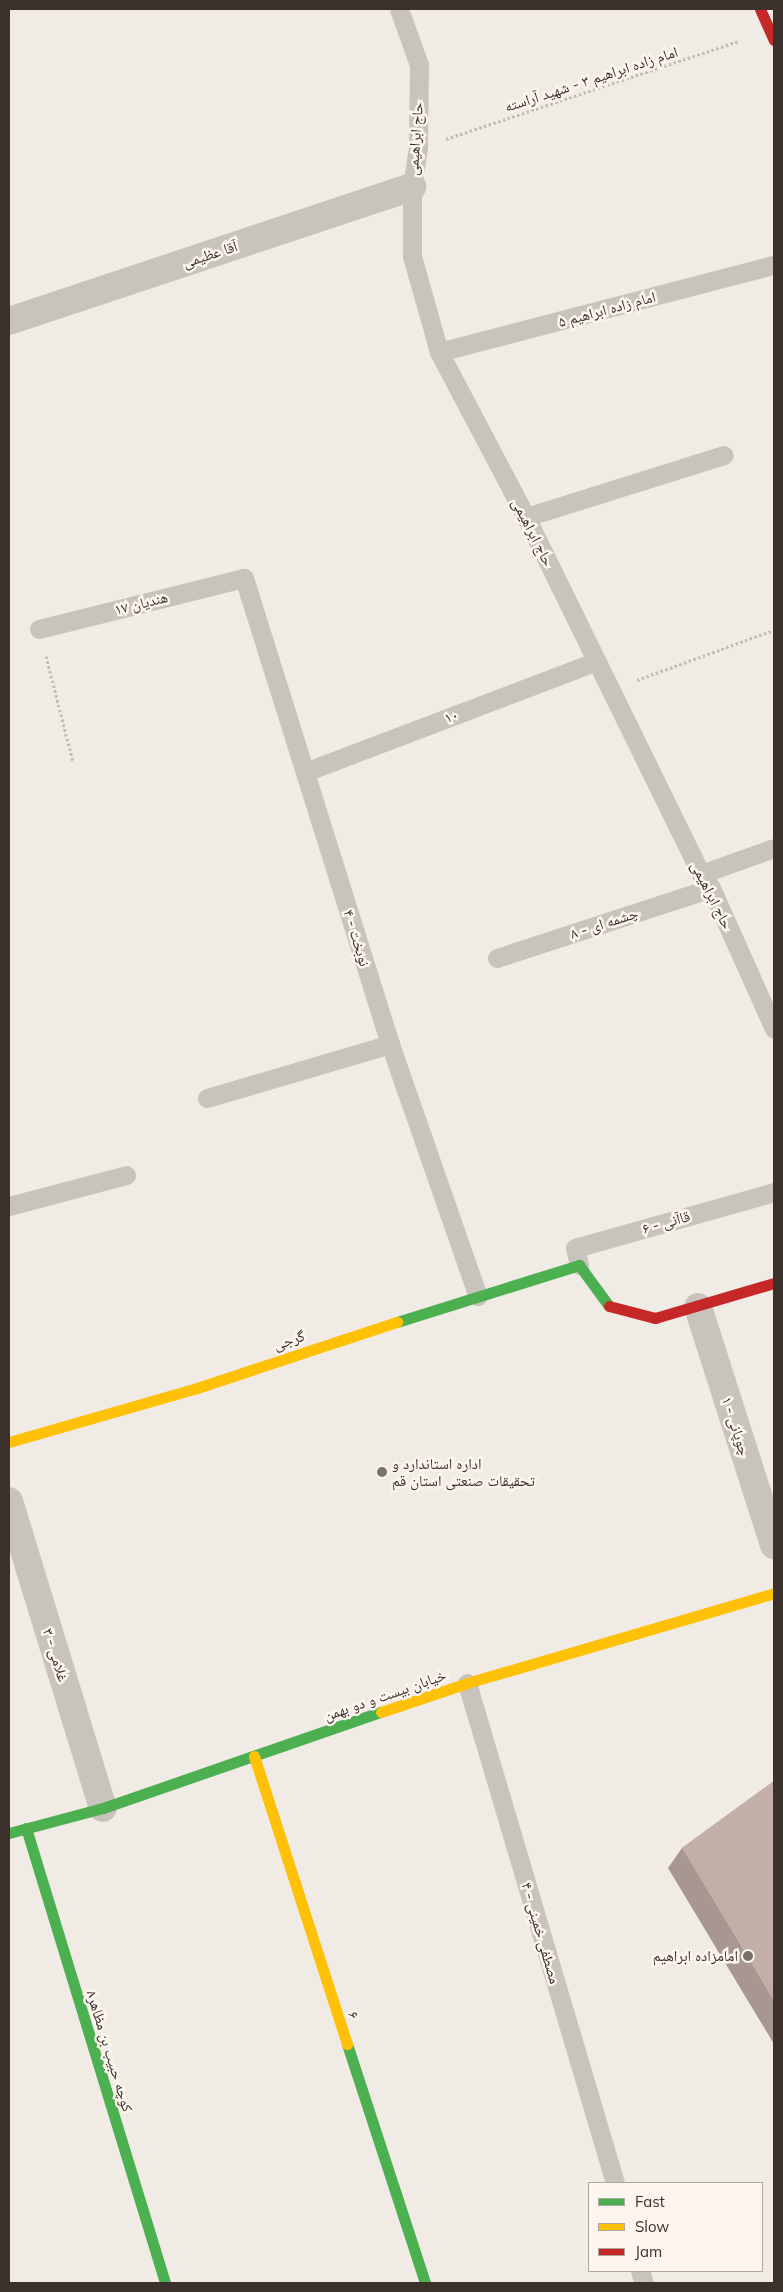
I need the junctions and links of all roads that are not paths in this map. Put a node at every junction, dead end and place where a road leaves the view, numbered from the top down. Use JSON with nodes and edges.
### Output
{"nodes":[{"id":1,"x":399,"y":9,"type":"edge"},
{"id":2,"x":760,"y":9,"type":"edge"},
{"id":3,"x":772,"y":35,"type":"edge"},
{"id":4,"x":412,"y":187,"type":"junction"},
{"id":5,"x":774,"y":265,"type":"edge"},
{"id":6,"x":9,"y":321,"type":"edge"},
{"id":7,"x":439,"y":352,"type":"junction"},
{"id":8,"x":724,"y":455,"type":"dead end"},
{"id":9,"x":526,"y":517,"type":"junction"},
{"id":10,"x":244,"y":578,"type":"joint"},
{"id":11,"x":39,"y":629,"type":"road end"},
{"id":12,"x":597,"y":661,"type":"junction"},
{"id":13,"x":305,"y":772,"type":"junction"},
{"id":14,"x":774,"y":848,"type":"edge"},
{"id":15,"x":706,"y":881,"type":"junction"},
{"id":16,"x":496,"y":958,"type":"dead end"},
{"id":17,"x":774,"y":1029,"type":"edge"},
{"id":18,"x":390,"y":1044,"type":"junction"},
{"id":19,"x":207,"y":1098,"type":"dead end"},
{"id":20,"x":126,"y":1175,"type":"dead end"},
{"id":21,"x":774,"y":1192,"type":"edge"},
{"id":22,"x":9,"y":1206,"type":"edge"},
{"id":23,"x":579,"y":1265,"type":"junction"},
{"id":24,"x":774,"y":1283,"type":"edge"},
{"id":25,"x":478,"y":1296,"type":"junction"},
{"id":26,"x":698,"y":1307,"type":"junction"},
{"id":27,"x":9,"y":1442,"type":"edge"},
{"id":28,"x":9,"y":1501,"type":"edge"},
{"id":29,"x":774,"y":1545,"type":"edge"},
{"id":30,"x":774,"y":1593,"type":"edge"},
{"id":31,"x":467,"y":1683,"type":"junction"},
{"id":32,"x":254,"y":1756,"type":"junction"},
{"id":33,"x":103,"y":1808,"type":"junction"},
{"id":34,"x":26,"y":1828,"type":"junction"},
{"id":35,"x":9,"y":1833,"type":"edge"},
{"id":36,"x":615,"y":2182,"type":"edge"},
{"id":37,"x":165,"y":2283,"type":"edge"},
{"id":38,"x":425,"y":2283,"type":"edge"}],
"edges":[{"from":1,"to":4,"type":"lane","name":"حاج ابراهیمی"},
{"from":2,"to":3,"type":"street"},
{"from":4,"to":6,"type":"street","name":"آقا عظیمی"},
{"from":4,"to":7,"type":"lane","name":"حاج ابراهیمی"},
{"from":5,"to":7,"type":"lane","name":"امام زاده ابراهیم ۵"},
{"from":7,"to":9,"type":"lane","name":"حاج ابراهیمی"},
{"from":8,"to":9,"type":"lane"},
{"from":9,"to":12,"type":"lane","name":"حاج ابراهیمی"},
{"from":10,"to":11,"type":"lane","name":"هندیان ۱۷"},
{"from":10,"to":13,"type":"lane","name":"۴ - نوبخت"},
{"from":12,"to":13,"type":"lane","name":"۱۰"},
{"from":12,"to":15,"type":"lane","name":"حاج ابراهیمی"},
{"from":13,"to":18,"type":"lane","name":"۴ - نوبخت"},
{"from":14,"to":15,"type":"lane","name":"۸ - چشمه ای"},
{"from":15,"to":16,"type":"lane","name":"۸ - چشمه ای"},
{"from":15,"to":17,"type":"lane","name":"حاج ابراهیمی"},
{"from":18,"to":19,"type":"lane"},
{"from":18,"to":25,"type":"lane","name":"۴ - نوبخت"},
{"from":20,"to":22,"type":"lane"},
{"from":21,"to":23,"type":"lane","name":"۶ - قاآنی"},
{"from":23,"to":25,"type":"street","name":"گرجی"},
{"from":23,"to":26,"type":"street"},
{"from":24,"to":26,"type":"street"},
{"from":25,"to":27,"type":"street","name":"گرجی"},
{"from":26,"to":29,"type":"street","name":"۱ - چوپانی"},
{"from":28,"to":33,"type":"street","name":"۳ - غلامی"},
{"from":30,"to":31,"type":"street","name":"خیابان بیست و دو بهمن"},
{"from":31,"to":32,"type":"street","name":"خیابان بیست و دو بهمن"},
{"from":31,"to":36,"type":"lane","name":"۴ - مصطفی خمینی"},
{"from":32,"to":33,"type":"street","name":"خیابان بیست و دو بهمن"},
{"from":32,"to":38,"type":"street","name":"۶"},
{"from":33,"to":34,"type":"street","name":"خیابان بیست و دو بهمن"},
{"from":34,"to":35,"type":"street","name":"خیابان بیست و دو بهمن"},
{"from":34,"to":37,"type":"street","name":"کوچه حبیب بن مظاهر۸"}]}
